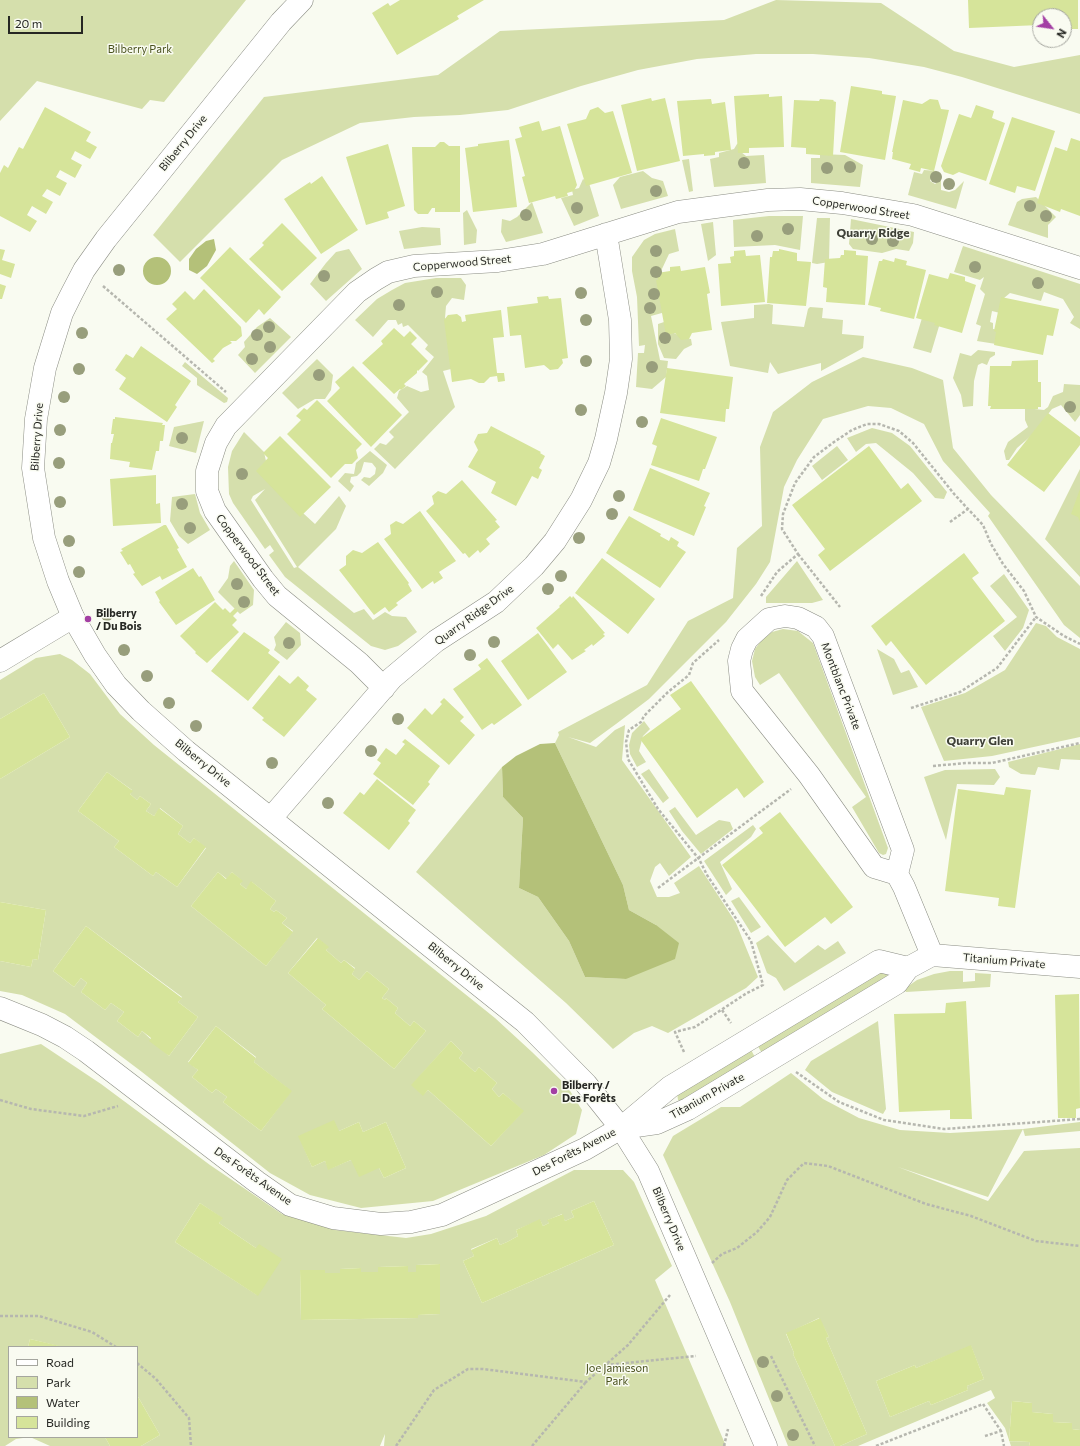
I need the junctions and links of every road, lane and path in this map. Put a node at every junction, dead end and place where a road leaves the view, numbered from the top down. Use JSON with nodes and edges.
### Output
{"nodes":[{"id":1,"x":302,"y":0,"type":"edge"},
{"id":2,"x":606,"y":234,"type":"junction"},
{"id":3,"x":1080,"y":268,"type":"edge"},
{"id":4,"x":84,"y":270,"type":"junction"},
{"id":5,"x":243,"y":407,"type":"junction"},
{"id":6,"x":968,"y":509,"type":"junction"},
{"id":7,"x":950,"y":522,"type":"dead end"},
{"id":8,"x":798,"y":554,"type":"junction"},
{"id":9,"x":757,"y":602,"type":"dead end"},
{"id":10,"x":840,"y":607,"type":"dead end"},
{"id":11,"x":73,"y":617,"type":"junction"},
{"id":12,"x":1036,"y":617,"type":"junction"},
{"id":13,"x":723,"y":636,"type":"dead end"},
{"id":14,"x":1080,"y":644,"type":"edge"},
{"id":15,"x":0,"y":661,"type":"edge"},
{"id":16,"x":384,"y":688,"type":"junction"},
{"id":17,"x":911,"y":708,"type":"dead end"},
{"id":18,"x":1080,"y":743,"type":"edge"},
{"id":19,"x":933,"y":766,"type":"dead end"},
{"id":20,"x":809,"y":775,"type":"junction"},
{"id":21,"x":271,"y":818,"type":"junction"},
{"id":22,"x":698,"y":859,"type":"junction"},
{"id":23,"x":896,"y":874,"type":"junction"},
{"id":24,"x":658,"y":888,"type":"dead end"},
{"id":25,"x":932,"y":955,"type":"junction"},
{"id":26,"x":1080,"y":967,"type":"edge"},
{"id":27,"x":0,"y":1008,"type":"edge"},
{"id":28,"x":722,"y":1010,"type":"junction"},
{"id":29,"x":733,"y":1026,"type":"dead end"},
{"id":30,"x":686,"y":1057,"type":"dead end"},
{"id":31,"x":790,"y":1069,"type":"dead end"},
{"id":32,"x":134,"y":1088,"type":"junction"},
{"id":33,"x":0,"y":1100,"type":"edge"},
{"id":34,"x":1080,"y":1119,"type":"edge"},
{"id":35,"x":621,"y":1128,"type":"junction"},
{"id":36,"x":1080,"y":1246,"type":"edge"},
{"id":37,"x":722,"y":1254,"type":"dead end"},
{"id":38,"x":670,"y":1295,"type":"dead end"},
{"id":39,"x":0,"y":1316,"type":"edge"},
{"id":40,"x":114,"y":1346,"type":"edge"},
{"id":41,"x":696,"y":1356,"type":"dead end"},
{"id":42,"x":771,"y":1356,"type":"dead end"},
{"id":43,"x":138,"y":1363,"type":"edge"},
{"id":44,"x":606,"y":1365,"type":"junction"},
{"id":45,"x":586,"y":1382,"type":"junction"},
{"id":46,"x":728,"y":1429,"type":"dead end"},
{"id":47,"x":1001,"y":1431,"type":"junction"},
{"id":48,"x":985,"y":1436,"type":"dead end"},
{"id":49,"x":191,"y":1446,"type":"edge"},
{"id":50,"x":396,"y":1446,"type":"edge"},
{"id":51,"x":532,"y":1446,"type":"edge"},
{"id":52,"x":724,"y":1446,"type":"edge"},
{"id":53,"x":766,"y":1446,"type":"edge"},
{"id":54,"x":815,"y":1446,"type":"edge"},
{"id":55,"x":876,"y":1446,"type":"edge"},
{"id":56,"x":1004,"y":1446,"type":"edge"}],
"edges":[{"from":1,"to":4,"type":"street","name":"Bilberry Drive"},
{"from":2,"to":3,"type":"street","name":"Copperwood Street"},
{"from":2,"to":5,"type":"street","name":"Copperwood Street"},
{"from":2,"to":16,"type":"street","name":"Quarry Ridge Drive"},
{"from":4,"to":5,"type":"path"},
{"from":4,"to":11,"type":"street","name":"Bilberry Drive"},
{"from":5,"to":16,"type":"street","name":"Copperwood Street"},
{"from":6,"to":7,"type":"path"},
{"from":6,"to":8,"type":"path"},
{"from":6,"to":12,"type":"path"},
{"from":8,"to":9,"type":"path"},
{"from":8,"to":10,"type":"path"},
{"from":11,"to":15,"type":"street"},
{"from":11,"to":21,"type":"street","name":"Bilberry Drive"},
{"from":12,"to":14,"type":"path"},
{"from":12,"to":17,"type":"path"},
{"from":13,"to":22,"type":"path"},
{"from":16,"to":21,"type":"street","name":"Quarry Ridge Drive"},
{"from":18,"to":19,"type":"path"},
{"from":20,"to":22,"type":"path"},
{"from":20,"to":23,"type":"street","name":"Montblanc Private"},
{"from":20,"to":23,"type":"street","name":"Montblanc Private"},
{"from":21,"to":35,"type":"street","name":"Bilberry Drive"},
{"from":22,"to":24,"type":"path"},
{"from":22,"to":28,"type":"path"},
{"from":23,"to":25,"type":"street"},
{"from":25,"to":26,"type":"street","name":"Titanium Private"},
{"from":25,"to":35,"type":"street","name":"Titanium Private"},
{"from":27,"to":32,"type":"street","name":"Des Forêts Avenue"},
{"from":28,"to":29,"type":"path"},
{"from":28,"to":30,"type":"path"},
{"from":31,"to":34,"type":"path"},
{"from":32,"to":33,"type":"path"},
{"from":32,"to":35,"type":"street","name":"Des Forêts Avenue"},
{"from":35,"to":53,"type":"street","name":"Bilberry Drive"},
{"from":36,"to":37,"type":"path"},
{"from":38,"to":44,"type":"path"},
{"from":39,"to":40,"type":"path"},
{"from":41,"to":44,"type":"path"},
{"from":42,"to":54,"type":"path"},
{"from":43,"to":49,"type":"path"},
{"from":44,"to":45,"type":"path"},
{"from":45,"to":50,"type":"path"},
{"from":45,"to":51,"type":"path"},
{"from":46,"to":52,"type":"path"},
{"from":47,"to":48,"type":"path"},
{"from":47,"to":55,"type":"path"},
{"from":47,"to":56,"type":"path"}]}
